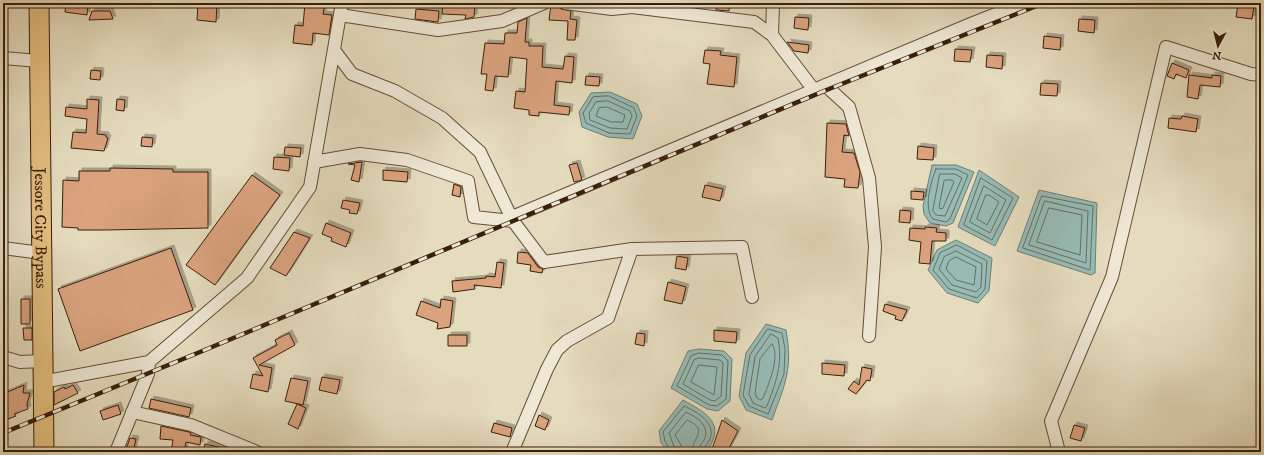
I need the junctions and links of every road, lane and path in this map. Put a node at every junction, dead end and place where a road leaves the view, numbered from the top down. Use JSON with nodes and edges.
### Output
{"nodes":[{"id":1,"x":39,"y":3,"type":"edge"},
{"id":2,"x":342,"y":3,"type":"edge"},
{"id":3,"x":544,"y":3,"type":"edge"},
{"id":4,"x":565,"y":3,"type":"edge"},
{"id":5,"x":773,"y":3,"type":"edge"},
{"id":6,"x":1024,"y":3,"type":"edge"},
{"id":7,"x":340,"y":15,"type":"junction"},
{"id":8,"x":772,"y":35,"type":"junction"},
{"id":9,"x":334,"y":50,"type":"junction"},
{"id":10,"x":3,"y":58,"type":"edge"},
{"id":11,"x":39,"y":61,"type":"junction"},
{"id":12,"x":1261,"y":75,"type":"edge"},
{"id":13,"x":826,"y":85,"type":"junction"},
{"id":14,"x":814,"y":90,"type":"junction"},
{"id":15,"x":314,"y":162,"type":"junction"},
{"id":16,"x":513,"y":219,"type":"junction"},
{"id":17,"x":3,"y":248,"type":"edge"},
{"id":18,"x":632,"y":248,"type":"junction"},
{"id":19,"x":41,"y":253,"type":"junction"},
{"id":20,"x":752,"y":297,"type":"dead end"},
{"id":21,"x":869,"y":336,"type":"dead end"},
{"id":22,"x":3,"y":357,"type":"edge"},
{"id":23,"x":42,"y":361,"type":"junction"},
{"id":24,"x":149,"y":362,"type":"junction"},
{"id":25,"x":42,"y":382,"type":"junction"},
{"id":26,"x":132,"y":412,"type":"junction"},
{"id":27,"x":44,"y":452,"type":"edge"},
{"id":28,"x":116,"y":452,"type":"edge"},
{"id":29,"x":257,"y":452,"type":"edge"},
{"id":30,"x":512,"y":452,"type":"edge"},
{"id":31,"x":1059,"y":452,"type":"edge"}],
"edges":[{"from":1,"to":11,"type":"highway","name":"Jessore City Bypass"},
{"from":2,"to":7,"type":"street"},
{"from":3,"to":7,"type":"street"},
{"from":4,"to":8,"type":"street"},
{"from":5,"to":8,"type":"street"},
{"from":6,"to":13,"type":"street"},
{"from":7,"to":9,"type":"street"},
{"from":8,"to":14,"type":"street"},
{"from":9,"to":15,"type":"street"},
{"from":9,"to":16,"type":"street"},
{"from":10,"to":11,"type":"street"},
{"from":11,"to":19,"type":"highway","name":"Jessore City Bypass"},
{"from":12,"to":31,"type":"street"},
{"from":13,"to":14,"type":"street"},
{"from":13,"to":21,"type":"street"},
{"from":14,"to":16,"type":"street"},
{"from":15,"to":16,"type":"street"},
{"from":15,"to":24,"type":"street"},
{"from":16,"to":18,"type":"street"},
{"from":17,"to":19,"type":"street"},
{"from":18,"to":20,"type":"street"},
{"from":18,"to":30,"type":"street"},
{"from":19,"to":23,"type":"highway","name":"Jessore City Bypass"},
{"from":22,"to":23,"type":"street"},
{"from":23,"to":25,"type":"highway","name":"Jessore City Bypass"},
{"from":24,"to":25,"type":"street"},
{"from":24,"to":26,"type":"street"},
{"from":25,"to":27,"type":"highway","name":"Jessore City Bypass"},
{"from":26,"to":28,"type":"street"},
{"from":26,"to":29,"type":"street"}]}
